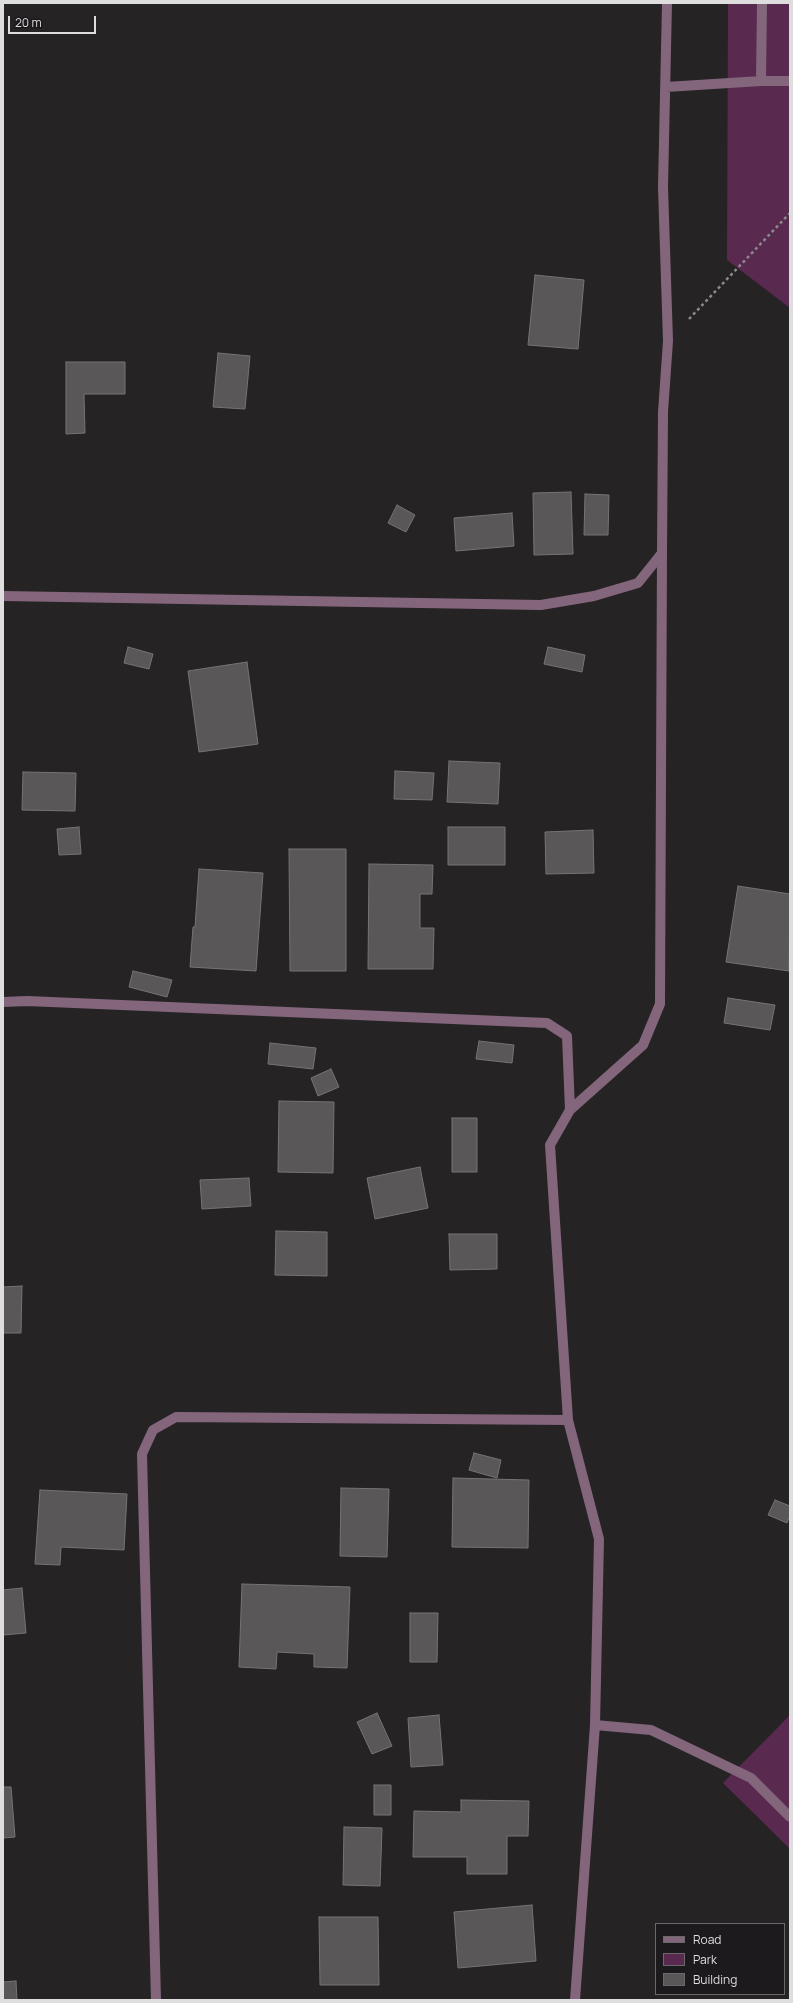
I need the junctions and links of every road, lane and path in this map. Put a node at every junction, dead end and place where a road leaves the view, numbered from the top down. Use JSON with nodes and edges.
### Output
{"nodes":[{"id":1,"x":667,"y":3,"type":"edge"},
{"id":2,"x":762,"y":3,"type":"edge"},
{"id":3,"x":761,"y":81,"type":"junction"},
{"id":4,"x":790,"y":82,"type":"edge"},
{"id":5,"x":666,"y":87,"type":"junction"},
{"id":6,"x":790,"y":213,"type":"edge"},
{"id":7,"x":668,"y":341,"type":"junction"},
{"id":8,"x":662,"y":553,"type":"junction"},
{"id":9,"x":3,"y":596,"type":"edge"},
{"id":10,"x":3,"y":1002,"type":"edge"},
{"id":11,"x":570,"y":1110,"type":"junction"},
{"id":12,"x":568,"y":1420,"type":"junction"},
{"id":13,"x":595,"y":1726,"type":"junction"},
{"id":14,"x":790,"y":1816,"type":"edge"},
{"id":15,"x":156,"y":2000,"type":"edge"},
{"id":16,"x":574,"y":2000,"type":"edge"}],
"edges":[{"from":1,"to":5,"type":"street"},
{"from":2,"to":3,"type":"street"},
{"from":3,"to":4,"type":"street"},
{"from":3,"to":5,"type":"street"},
{"from":5,"to":7,"type":"street"},
{"from":6,"to":7,"type":"path"},
{"from":7,"to":8,"type":"street"},
{"from":8,"to":9,"type":"street"},
{"from":8,"to":11,"type":"street"},
{"from":10,"to":11,"type":"street"},
{"from":11,"to":12,"type":"street"},
{"from":12,"to":13,"type":"street"},
{"from":12,"to":15,"type":"street"},
{"from":13,"to":14,"type":"street"},
{"from":13,"to":16,"type":"street"}]}
